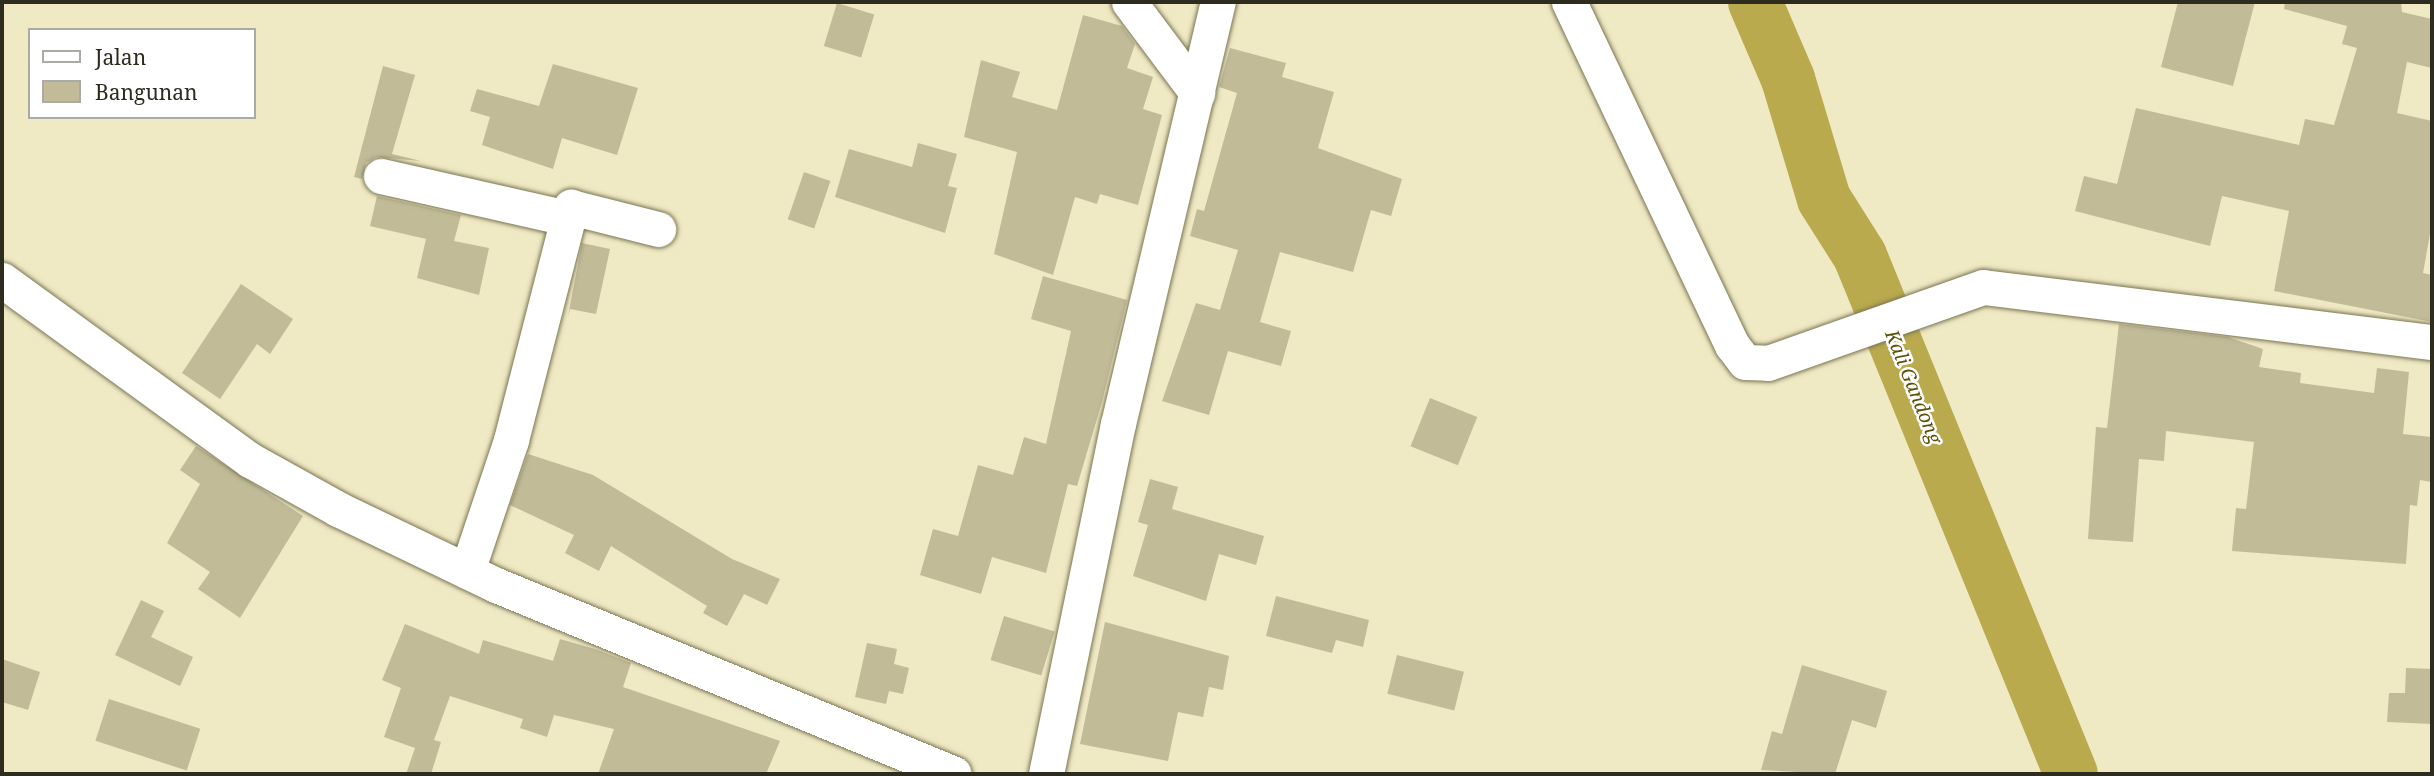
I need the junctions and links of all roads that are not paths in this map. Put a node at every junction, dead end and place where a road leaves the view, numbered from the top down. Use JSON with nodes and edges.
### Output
{"nodes":[{"id":1,"x":1129,"y":2,"type":"edge"},
{"id":2,"x":1218,"y":2,"type":"edge"},
{"id":3,"x":1569,"y":2,"type":"edge"},
{"id":4,"x":1197,"y":93,"type":"junction"},
{"id":5,"x":381,"y":176,"type":"dead end"},
{"id":6,"x":568,"y":218,"type":"junction"},
{"id":7,"x":658,"y":229,"type":"dead end"},
{"id":8,"x":2,"y":279,"type":"edge"},
{"id":9,"x":2432,"y":342,"type":"edge"},
{"id":10,"x":467,"y":571,"type":"junction"},
{"id":11,"x":954,"y":774,"type":"edge"},
{"id":12,"x":1046,"y":774,"type":"edge"}],
"edges":[{"from":1,"to":4,"type":"street"},
{"from":2,"to":4,"type":"street"},
{"from":3,"to":9,"type":"street"},
{"from":4,"to":12,"type":"street"},
{"from":5,"to":6,"type":"street"},
{"from":6,"to":7,"type":"street"},
{"from":6,"to":10,"type":"street"},
{"from":8,"to":10,"type":"street"},
{"from":10,"to":11,"type":"street"}]}
